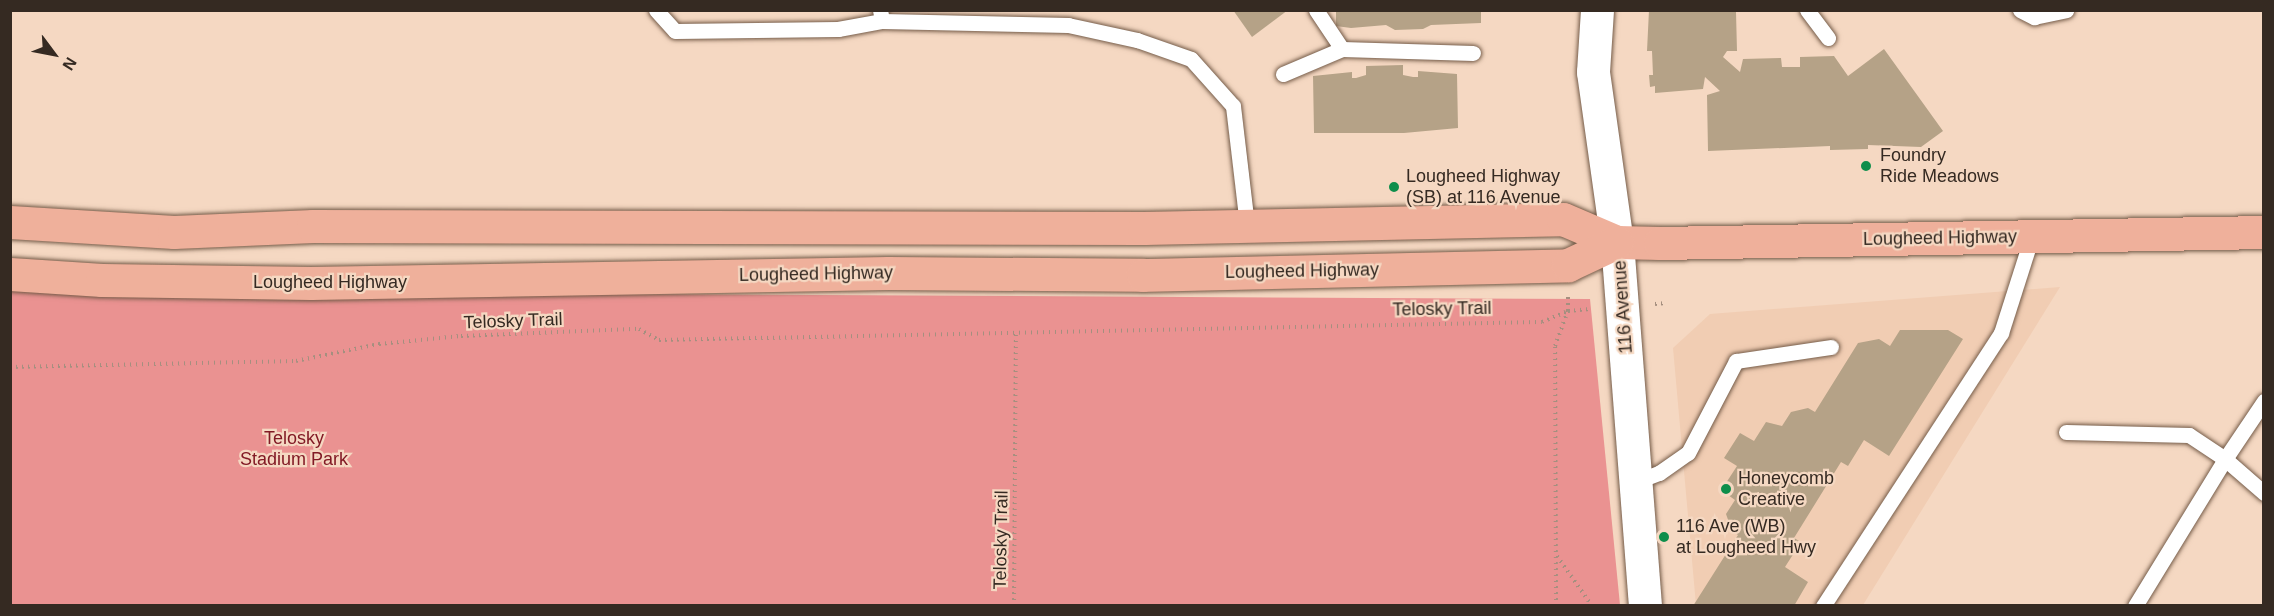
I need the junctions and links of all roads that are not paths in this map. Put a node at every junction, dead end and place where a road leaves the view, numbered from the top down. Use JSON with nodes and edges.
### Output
{"nodes":[{"id":1,"x":656,"y":10,"type":"edge"},
{"id":2,"x":1316,"y":10,"type":"edge"},
{"id":3,"x":1597,"y":10,"type":"edge"},
{"id":4,"x":1808,"y":10,"type":"edge"},
{"id":5,"x":2020,"y":10,"type":"edge"},
{"id":6,"x":2066,"y":10,"type":"edge"},
{"id":7,"x":881,"y":16,"type":"edge"},
{"id":8,"x":1828,"y":38,"type":"dead end"},
{"id":9,"x":1342,"y":49,"type":"junction"},
{"id":10,"x":1473,"y":53,"type":"dead end"},
{"id":11,"x":1283,"y":74,"type":"dead end"},
{"id":12,"x":10,"y":222,"type":"edge"},
{"id":13,"x":1247,"y":225,"type":"junction"},
{"id":14,"x":2264,"y":232,"type":"edge"},
{"id":15,"x":2032,"y":236,"type":"junction"},
{"id":16,"x":1617,"y":242,"type":"junction"},
{"id":17,"x":10,"y":274,"type":"edge"},
{"id":18,"x":1831,"y":347,"type":"dead end"},
{"id":19,"x":2264,"y":401,"type":"edge"},
{"id":20,"x":2066,"y":432,"type":"dead end"},
{"id":21,"x":2225,"y":459,"type":"junction"},
{"id":22,"x":1635,"y":482,"type":"junction"},
{"id":23,"x":2264,"y":494,"type":"edge"},
{"id":24,"x":1646,"y":606,"type":"edge"},
{"id":25,"x":1823,"y":606,"type":"edge"},
{"id":26,"x":2135,"y":606,"type":"edge"}],
"edges":[{"from":1,"to":7,"type":"lane"},
{"from":2,"to":9,"type":"lane"},
{"from":3,"to":16,"type":"street","name":"116 Avenue"},
{"from":4,"to":8,"type":"lane"},
{"from":5,"to":6,"type":"lane"},
{"from":7,"to":13,"type":"lane"},
{"from":9,"to":10,"type":"lane"},
{"from":9,"to":11,"type":"lane"},
{"from":12,"to":13,"type":"main road","name":"Lougheed Highway"},
{"from":13,"to":16,"type":"main road","name":"Lougheed Highway"},
{"from":14,"to":15,"type":"main road","name":"Lougheed Highway"},
{"from":15,"to":16,"type":"main road","name":"Lougheed Highway"},
{"from":15,"to":25,"type":"lane"},
{"from":16,"to":17,"type":"main road","name":"Lougheed Highway"},
{"from":16,"to":22,"type":"street","name":"116 Avenue"},
{"from":18,"to":22,"type":"lane"},
{"from":19,"to":21,"type":"lane"},
{"from":20,"to":21,"type":"lane"},
{"from":21,"to":23,"type":"lane"},
{"from":21,"to":26,"type":"lane"},
{"from":22,"to":24,"type":"street","name":"116 Avenue"}]}
